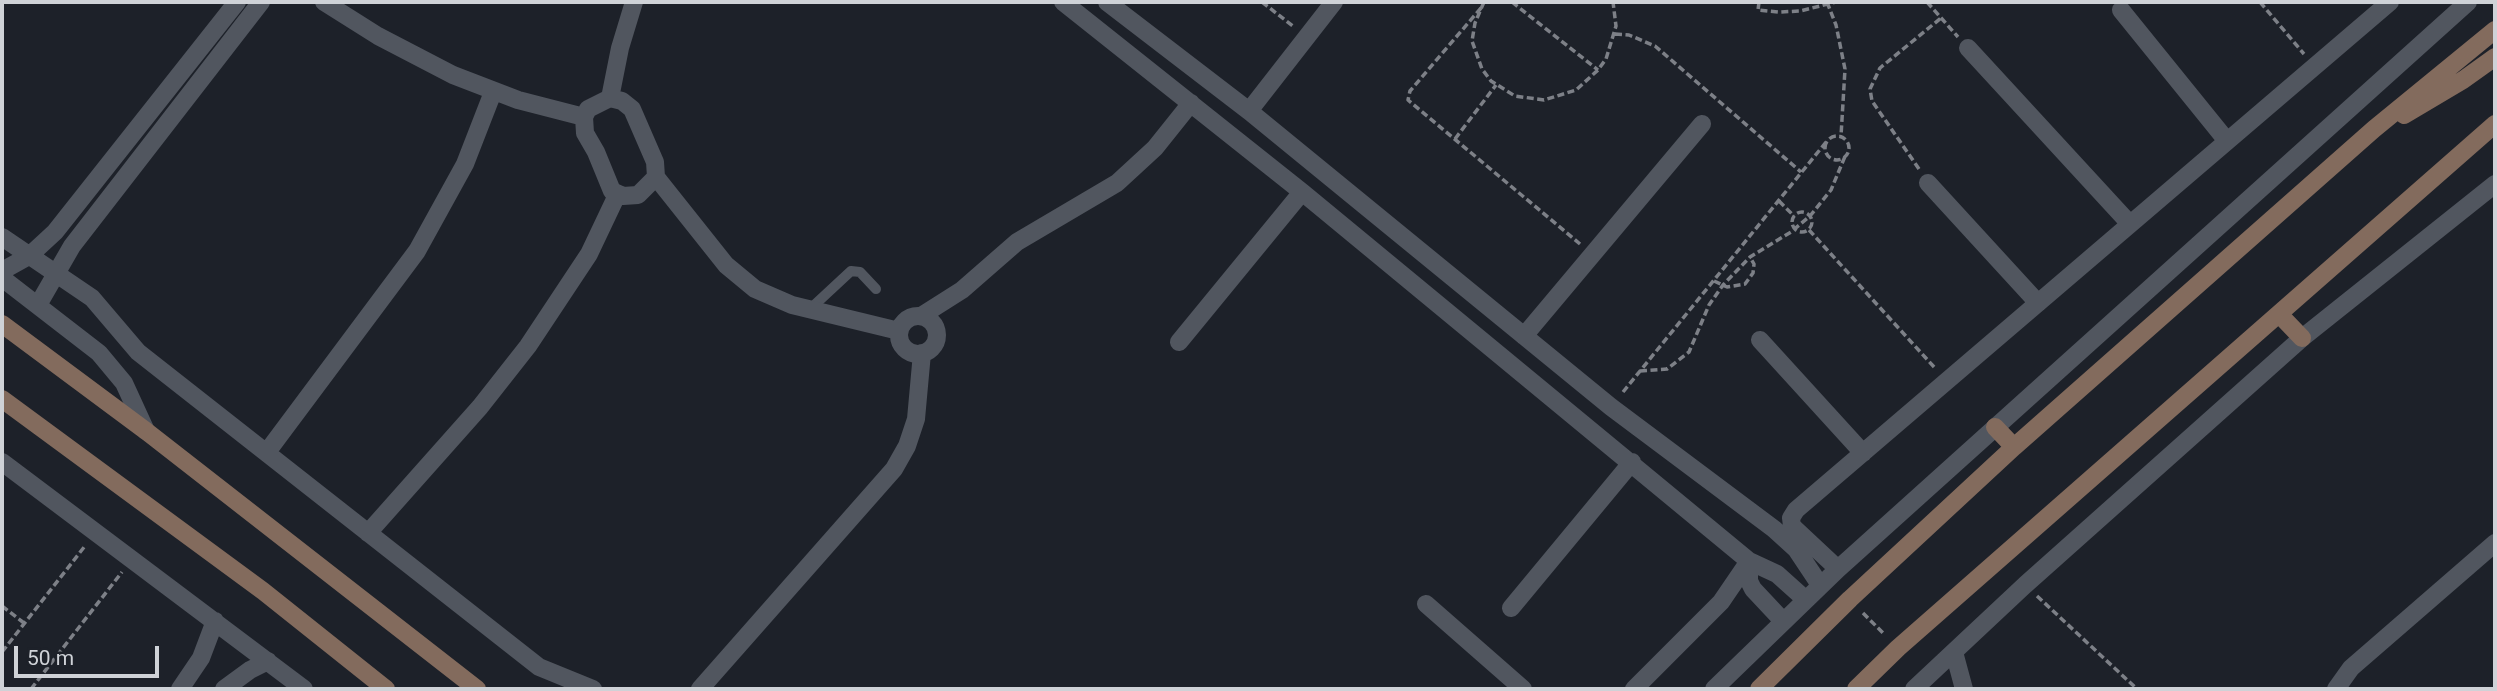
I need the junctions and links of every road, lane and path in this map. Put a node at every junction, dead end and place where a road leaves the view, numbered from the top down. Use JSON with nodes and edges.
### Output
{"nodes":[{"id":1,"x":237,"y":2,"type":"edge"},
{"id":2,"x":261,"y":2,"type":"edge"},
{"id":3,"x":324,"y":2,"type":"edge"},
{"id":4,"x":634,"y":2,"type":"edge"},
{"id":5,"x":1063,"y":2,"type":"edge"},
{"id":6,"x":1107,"y":2,"type":"edge"},
{"id":7,"x":1262,"y":2,"type":"edge"},
{"id":8,"x":1334,"y":2,"type":"edge"},
{"id":9,"x":1484,"y":2,"type":"edge"},
{"id":10,"x":1512,"y":2,"type":"edge"},
{"id":11,"x":1613,"y":2,"type":"edge"},
{"id":12,"x":1759,"y":2,"type":"edge"},
{"id":13,"x":1836,"y":2,"type":"edge"},
{"id":14,"x":1927,"y":2,"type":"edge"},
{"id":15,"x":2260,"y":2,"type":"edge"},
{"id":16,"x":2390,"y":2,"type":"edge"},
{"id":17,"x":2468,"y":2,"type":"edge"},
{"id":18,"x":1828,"y":3,"type":"edge"},
{"id":19,"x":347,"y":8,"type":"edge"},
{"id":20,"x":1481,"y":8,"type":"junction"},
{"id":21,"x":2121,"y":9,"type":"dead end"},
{"id":22,"x":1941,"y":18,"type":"junction"},
{"id":23,"x":2495,"y":30,"type":"edge"},
{"id":24,"x":1614,"y":34,"type":"junction"},
{"id":25,"x":1307,"y":37,"type":"junction"},
{"id":26,"x":1968,"y":48,"type":"joint"},
{"id":27,"x":2495,"y":57,"type":"edge"},
{"id":28,"x":2314,"y":66,"type":"junction"},
{"id":29,"x":1598,"y":71,"type":"junction"},
{"id":30,"x":1496,"y":85,"type":"junction"},
{"id":31,"x":493,"y":92,"type":"junction"},
{"id":32,"x":610,"y":98,"type":"junction"},
{"id":33,"x":1191,"y":103,"type":"junction"},
{"id":34,"x":1249,"y":111,"type":"junction"},
{"id":35,"x":584,"y":117,"type":"junction"},
{"id":36,"x":1702,"y":124,"type":"dead end"},
{"id":37,"x":2495,"y":124,"type":"edge"},
{"id":38,"x":2374,"y":129,"type":"junction"},
{"id":39,"x":1841,"y":136,"type":"junction"},
{"id":40,"x":1455,"y":139,"type":"junction"},
{"id":41,"x":1827,"y":141,"type":"junction"},
{"id":42,"x":2227,"y":141,"type":"junction"},
{"id":43,"x":1846,"y":154,"type":"junction"},
{"id":44,"x":1801,"y":172,"type":"junction"},
{"id":45,"x":656,"y":177,"type":"junction"},
{"id":46,"x":1928,"y":183,"type":"joint"},
{"id":47,"x":2495,"y":184,"type":"edge"},
{"id":48,"x":1303,"y":192,"type":"junction"},
{"id":49,"x":617,"y":195,"type":"junction"},
{"id":50,"x":1779,"y":201,"type":"junction"},
{"id":51,"x":1794,"y":216,"type":"junction"},
{"id":52,"x":1810,"y":216,"type":"junction"},
{"id":53,"x":2130,"y":224,"type":"junction"},
{"id":54,"x":1795,"y":230,"type":"junction"},
{"id":55,"x":1809,"y":230,"type":"junction"},
{"id":56,"x":55,"y":232,"type":"junction"},
{"id":57,"x":2,"y":237,"type":"edge"},
{"id":58,"x":72,"y":246,"type":"junction"},
{"id":59,"x":1593,"y":254,"type":"junction"},
{"id":60,"x":29,"y":256,"type":"junction"},
{"id":61,"x":1750,"y":257,"type":"junction"},
{"id":62,"x":2,"y":271,"type":"edge"},
{"id":63,"x":54,"y":274,"type":"junction"},
{"id":64,"x":2,"y":278,"type":"edge"},
{"id":65,"x":1714,"y":281,"type":"junction"},
{"id":66,"x":1723,"y":285,"type":"junction"},
{"id":67,"x":876,"y":289,"type":"dead end"},
{"id":68,"x":962,"y":290,"type":"junction"},
{"id":69,"x":2038,"y":303,"type":"junction"},
{"id":70,"x":38,"y":305,"type":"junction"},
{"id":71,"x":809,"y":310,"type":"junction"},
{"id":72,"x":2279,"y":314,"type":"junction"},
{"id":73,"x":921,"y":316,"type":"junction"},
{"id":74,"x":2,"y":324,"type":"edge"},
{"id":75,"x":899,"y":331,"type":"junction"},
{"id":76,"x":1524,"y":336,"type":"junction"},
{"id":77,"x":937,"y":338,"type":"junction"},
{"id":78,"x":2302,"y":338,"type":"junction"},
{"id":79,"x":1760,"y":340,"type":"dead end"},
{"id":80,"x":1179,"y":342,"type":"dead end"},
{"id":81,"x":922,"y":353,"type":"junction"},
{"id":82,"x":1640,"y":371,"type":"junction"},
{"id":83,"x":1947,"y":381,"type":"junction"},
{"id":84,"x":2,"y":399,"type":"edge"},
{"id":85,"x":1611,"y":407,"type":"junction"},
{"id":86,"x":1995,"y":428,"type":"junction"},
{"id":87,"x":146,"y":431,"type":"junction"},
{"id":88,"x":2014,"y":447,"type":"junction"},
{"id":89,"x":267,"y":452,"type":"junction"},
{"id":90,"x":1863,"y":453,"type":"junction"},
{"id":91,"x":2,"y":462,"type":"edge"},
{"id":92,"x":1632,"y":462,"type":"junction"},
{"id":93,"x":96,"y":532,"type":"junction"},
{"id":94,"x":368,"y":533,"type":"junction"},
{"id":95,"x":2495,"y":544,"type":"edge"},
{"id":96,"x":132,"y":558,"type":"junction"},
{"id":97,"x":1749,"y":562,"type":"junction"},
{"id":98,"x":1838,"y":569,"type":"junction"},
{"id":99,"x":1820,"y":585,"type":"junction"},
{"id":100,"x":2025,"y":585,"type":"junction"},
{"id":101,"x":1850,"y":598,"type":"junction"},
{"id":102,"x":1806,"y":600,"type":"junction"},
{"id":103,"x":1426,"y":604,"type":"dead end"},
{"id":104,"x":2,"y":606,"type":"edge"},
{"id":105,"x":1511,"y":608,"type":"dead end"},
{"id":106,"x":215,"y":621,"type":"junction"},
{"id":107,"x":1783,"y":621,"type":"junction"},
{"id":108,"x":24,"y":623,"type":"junction"},
{"id":109,"x":1898,"y":648,"type":"junction"},
{"id":110,"x":2,"y":652,"type":"edge"},
{"id":111,"x":1954,"y":652,"type":"junction"},
{"id":112,"x":268,"y":661,"type":"junction"},
{"id":113,"x":31,"y":689,"type":"edge"},
{"id":114,"x":180,"y":689,"type":"edge"},
{"id":115,"x":223,"y":689,"type":"edge"},
{"id":116,"x":304,"y":689,"type":"edge"},
{"id":117,"x":386,"y":689,"type":"edge"},
{"id":118,"x":477,"y":689,"type":"edge"},
{"id":119,"x":593,"y":689,"type":"edge"},
{"id":120,"x":700,"y":689,"type":"edge"},
{"id":121,"x":1523,"y":689,"type":"edge"},
{"id":122,"x":1634,"y":689,"type":"edge"},
{"id":123,"x":1714,"y":689,"type":"edge"},
{"id":124,"x":1759,"y":689,"type":"edge"},
{"id":125,"x":1856,"y":689,"type":"edge"},
{"id":126,"x":1914,"y":689,"type":"edge"},
{"id":127,"x":1964,"y":689,"type":"edge"},
{"id":128,"x":2137,"y":689,"type":"edge"},
{"id":129,"x":2336,"y":689,"type":"edge"}],
"edges":[{"from":1,"to":56,"type":"street"},
{"from":2,"to":58,"type":"street"},
{"from":3,"to":19,"type":"street"},
{"from":4,"to":32,"type":"street"},
{"from":5,"to":33,"type":"street"},
{"from":6,"to":34,"type":"street"},
{"from":7,"to":25,"type":"path"},
{"from":8,"to":25,"type":"street"},
{"from":9,"to":20,"type":"path"},
{"from":10,"to":29,"type":"path"},
{"from":11,"to":24,"type":"path"},
{"from":12,"to":18,"type":"path"},
{"from":13,"to":18,"type":"path"},
{"from":14,"to":22,"type":"path"},
{"from":15,"to":28,"type":"path"},
{"from":16,"to":28,"type":"street"},
{"from":17,"to":86,"type":"street"},
{"from":18,"to":39,"type":"path"},
{"from":19,"to":31,"type":"street"},
{"from":20,"to":30,"type":"path"},
{"from":20,"to":40,"type":"path"},
{"from":21,"to":42,"type":"street"},
{"from":22,"to":26,"type":"path"},
{"from":22,"to":46,"type":"path"},
{"from":23,"to":38,"type":"main road"},
{"from":24,"to":29,"type":"path"},
{"from":24,"to":44,"type":"path"},
{"from":25,"to":34,"type":"street"},
{"from":26,"to":53,"type":"street"},
{"from":27,"to":38,"type":"main road"},
{"from":28,"to":42,"type":"street"},
{"from":29,"to":30,"type":"path"},
{"from":30,"to":40,"type":"path"},
{"from":31,"to":35,"type":"street"},
{"from":31,"to":89,"type":"street"},
{"from":32,"to":35,"type":"street"},
{"from":32,"to":45,"type":"street"},
{"from":33,"to":48,"type":"street"},
{"from":33,"to":68,"type":"street"},
{"from":34,"to":76,"type":"street"},
{"from":35,"to":49,"type":"street"},
{"from":36,"to":59,"type":"street"},
{"from":37,"to":72,"type":"main road"},
{"from":38,"to":88,"type":"main road"},
{"from":39,"to":41,"type":"path"},
{"from":39,"to":43,"type":"path"},
{"from":40,"to":59,"type":"path"},
{"from":41,"to":43,"type":"path"},
{"from":41,"to":44,"type":"path"},
{"from":42,"to":53,"type":"street"},
{"from":43,"to":52,"type":"path"},
{"from":44,"to":50,"type":"path"},
{"from":45,"to":49,"type":"street"},
{"from":45,"to":71,"type":"street"},
{"from":46,"to":69,"type":"street"},
{"from":47,"to":78,"type":"street"},
{"from":48,"to":80,"type":"street"},
{"from":48,"to":92,"type":"street"},
{"from":49,"to":94,"type":"street"},
{"from":50,"to":51,"type":"path"},
{"from":50,"to":65,"type":"path"},
{"from":51,"to":52,"type":"path"},
{"from":51,"to":54,"type":"path"},
{"from":52,"to":54,"type":"path"},
{"from":52,"to":55,"type":"path"},
{"from":53,"to":69,"type":"street"},
{"from":54,"to":55,"type":"path"},
{"from":54,"to":61,"type":"path"},
{"from":55,"to":83,"type":"path"},
{"from":56,"to":58,"type":"street"},
{"from":56,"to":60,"type":"street"},
{"from":57,"to":60,"type":"street"},
{"from":58,"to":63,"type":"street"},
{"from":59,"to":76,"type":"street"},
{"from":60,"to":62,"type":"street"},
{"from":60,"to":63,"type":"street"},
{"from":61,"to":66,"type":"path"},
{"from":61,"to":66,"type":"path"},
{"from":63,"to":70,"type":"street"},
{"from":63,"to":89,"type":"street"},
{"from":64,"to":70,"type":"street"},
{"from":65,"to":66,"type":"path"},
{"from":65,"to":82,"type":"path"},
{"from":66,"to":82,"type":"path"},
{"from":67,"to":71,"type":"lane"},
{"from":68,"to":73,"type":"street"},
{"from":68,"to":77,"type":"street"},
{"from":69,"to":83,"type":"street"},
{"from":70,"to":87,"type":"street"},
{"from":71,"to":75,"type":"street"},
{"from":72,"to":78,"type":"main road"},
{"from":72,"to":109,"type":"main road"},
{"from":73,"to":75,"type":"street"},
{"from":73,"to":77,"type":"street"},
{"from":74,"to":87,"type":"main road"},
{"from":75,"to":81,"type":"street"},
{"from":76,"to":85,"type":"street"},
{"from":77,"to":81,"type":"street"},
{"from":78,"to":100,"type":"street"},
{"from":79,"to":90,"type":"street"},
{"from":81,"to":120,"type":"street"},
{"from":82,"to":85,"type":"path"},
{"from":83,"to":90,"type":"street"},
{"from":84,"to":117,"type":"main road"},
{"from":85,"to":99,"type":"street"},
{"from":86,"to":88,"type":"main road"},
{"from":86,"to":98,"type":"street"},
{"from":87,"to":118,"type":"main road"},
{"from":88,"to":101,"type":"main road"},
{"from":89,"to":94,"type":"street"},
{"from":90,"to":98,"type":"street"},
{"from":91,"to":93,"type":"street"},
{"from":92,"to":97,"type":"street"},
{"from":92,"to":105,"type":"street"},
{"from":93,"to":96,"type":"street"},
{"from":93,"to":108,"type":"path"},
{"from":94,"to":119,"type":"street"},
{"from":95,"to":129,"type":"street"},
{"from":96,"to":106,"type":"street"},
{"from":96,"to":113,"type":"path"},
{"from":97,"to":102,"type":"street"},
{"from":97,"to":107,"type":"street"},
{"from":97,"to":122,"type":"street"},
{"from":98,"to":99,"type":"street"},
{"from":99,"to":102,"type":"street"},
{"from":100,"to":111,"type":"street"},
{"from":100,"to":128,"type":"path"},
{"from":101,"to":109,"type":"path"},
{"from":101,"to":124,"type":"main road"},
{"from":102,"to":107,"type":"street"},
{"from":103,"to":121,"type":"street"},
{"from":104,"to":108,"type":"path"},
{"from":106,"to":112,"type":"street"},
{"from":106,"to":114,"type":"street"},
{"from":107,"to":123,"type":"street"},
{"from":108,"to":110,"type":"path"},
{"from":109,"to":125,"type":"main road"},
{"from":111,"to":126,"type":"street"},
{"from":111,"to":127,"type":"street"},
{"from":112,"to":115,"type":"street"},
{"from":112,"to":116,"type":"street"}]}
